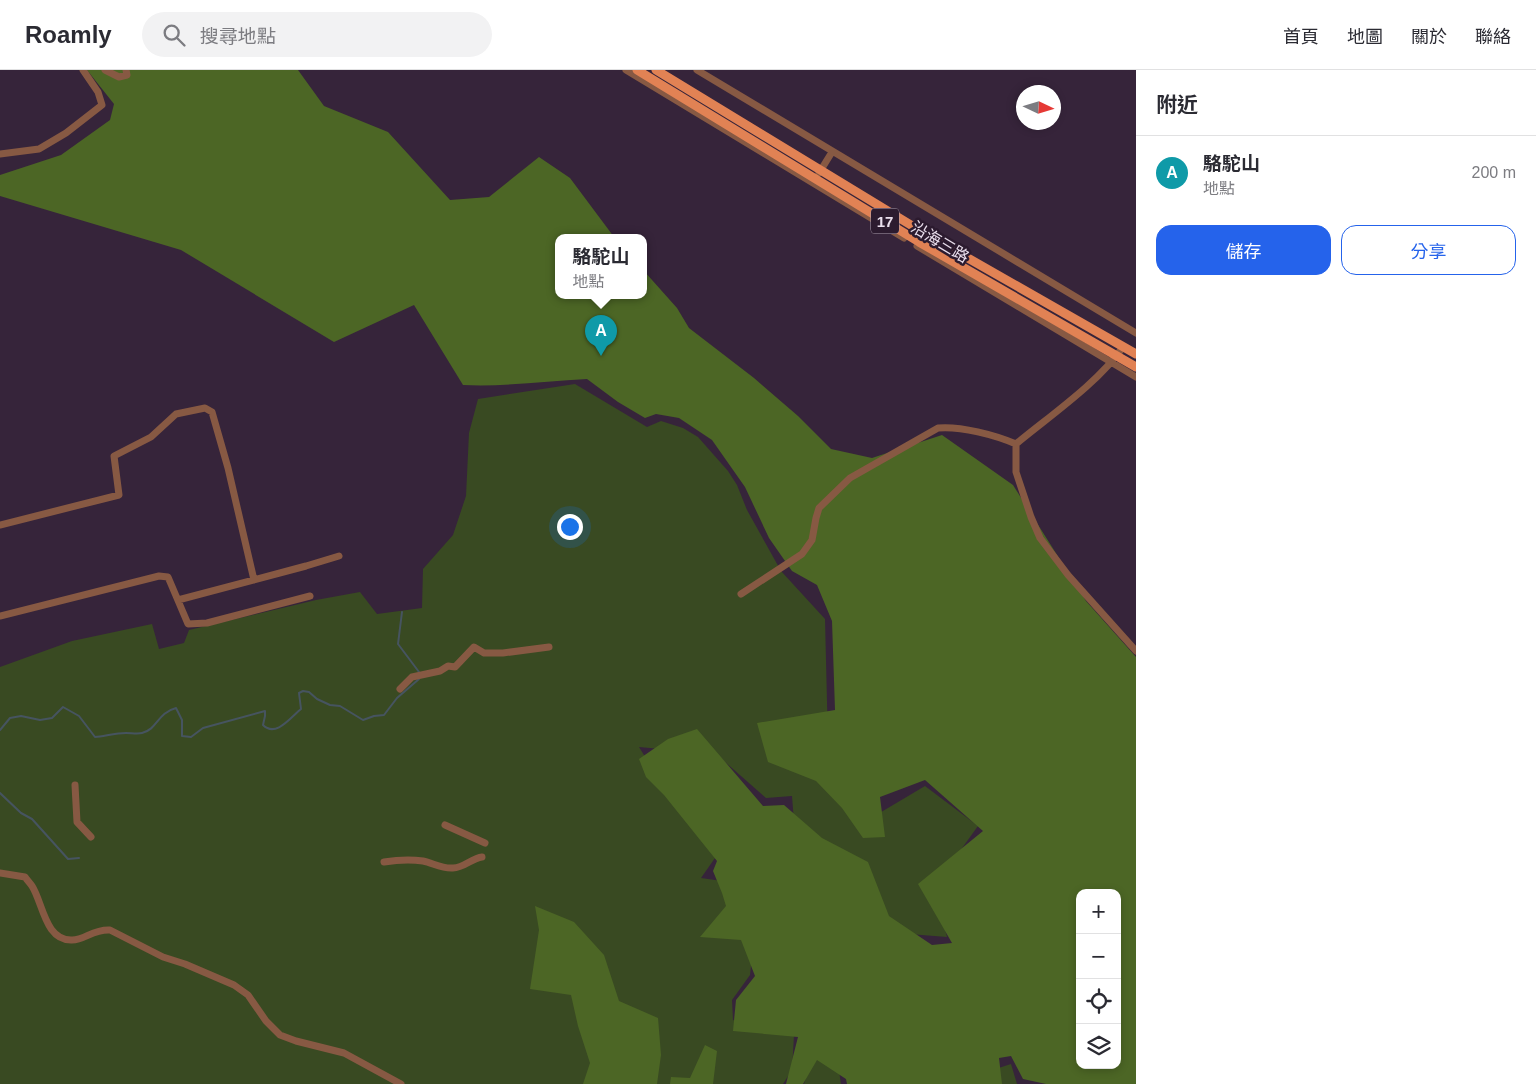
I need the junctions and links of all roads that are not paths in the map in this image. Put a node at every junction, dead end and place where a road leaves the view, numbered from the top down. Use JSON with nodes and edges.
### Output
{"nodes":[{"id":1,"x":83,"y":70,"type":"edge"},
{"id":2,"x":105,"y":70,"type":"edge"},
{"id":3,"x":126,"y":70,"type":"edge"},
{"id":4,"x":626,"y":70,"type":"edge"},
{"id":5,"x":656,"y":70,"type":"edge"},
{"id":6,"x":697,"y":70,"type":"edge"},
{"id":7,"x":637,"y":72,"type":"edge"},
{"id":8,"x":748,"y":126,"type":"junction"},
{"id":9,"x":741,"y":137,"type":"junction"},
{"id":10,"x":832,"y":152,"type":"junction"},
{"id":11,"x":0,"y":154,"type":"edge"},
{"id":12,"x":821,"y":170,"type":"junction"},
{"id":13,"x":814,"y":181,"type":"junction"},
{"id":14,"x":1136,"y":333,"type":"edge"},
{"id":15,"x":1123,"y":346,"type":"junction"},
{"id":16,"x":1136,"y":354,"type":"edge"},
{"id":17,"x":1114,"y":359,"type":"junction"},
{"id":18,"x":1136,"y":367,"type":"edge"},
{"id":19,"x":1136,"y":378,"type":"edge"},
{"id":20,"x":1016,"y":444,"type":"junction"},
{"id":21,"x":0,"y":525,"type":"edge"},
{"id":22,"x":340,"y":556,"type":"dead end"},
{"id":23,"x":254,"y":580,"type":"junction"},
{"id":24,"x":741,"y":594,"type":"dead end"},
{"id":25,"x":310,"y":596,"type":"dead end"},
{"id":26,"x":178,"y":600,"type":"junction"},
{"id":27,"x":0,"y":616,"type":"edge"},
{"id":28,"x":549,"y":647,"type":"dead end"},
{"id":29,"x":1136,"y":651,"type":"edge"},
{"id":30,"x":400,"y":689,"type":"dead end"},
{"id":31,"x":75,"y":785,"type":"dead end"},
{"id":32,"x":445,"y":825,"type":"dead end"},
{"id":33,"x":90,"y":837,"type":"dead end"},
{"id":34,"x":485,"y":843,"type":"dead end"},
{"id":35,"x":482,"y":858,"type":"dead end"},
{"id":36,"x":384,"y":862,"type":"dead end"},
{"id":37,"x":0,"y":873,"type":"edge"},
{"id":38,"x":401,"y":1084,"type":"edge"}],
"edges":[{"from":1,"to":11,"type":"street"},
{"from":2,"to":3,"type":"street"},
{"from":4,"to":7,"type":"street","name":"沿海三路"},
{"from":5,"to":8,"type":"main road","name":"沿海三路","number":"17"},
{"from":6,"to":10,"type":"street","name":"沿海三路"},
{"from":7,"to":9,"type":"main road","name":"沿海三路","number":"17"},
{"from":8,"to":9,"type":"street"},
{"from":8,"to":12,"type":"main road","name":"沿海三路","number":"17"},
{"from":9,"to":13,"type":"main road","name":"沿海三路","number":"17"},
{"from":10,"to":12,"type":"street"},
{"from":10,"to":14,"type":"street","name":"沿海三路"},
{"from":12,"to":13,"type":"street"},
{"from":12,"to":15,"type":"main road","name":"沿海三路","number":"17"},
{"from":13,"to":17,"type":"main road","name":"沿海三路","number":"17"},
{"from":15,"to":16,"type":"main road","name":"沿海三路","number":"17"},
{"from":15,"to":17,"type":"street"},
{"from":17,"to":18,"type":"main road","name":"沿海三路","number":"17"},
{"from":17,"to":19,"type":"street","name":"沿海三路"},
{"from":17,"to":20,"type":"street"},
{"from":20,"to":24,"type":"street"},
{"from":20,"to":29,"type":"street"},
{"from":21,"to":23,"type":"street"},
{"from":22,"to":23,"type":"street"},
{"from":23,"to":26,"type":"street"},
{"from":25,"to":26,"type":"street"},
{"from":26,"to":27,"type":"street"},
{"from":28,"to":30,"type":"street"},
{"from":31,"to":33,"type":"street"},
{"from":32,"to":34,"type":"street"},
{"from":35,"to":36,"type":"street"},
{"from":37,"to":38,"type":"street"}]}
